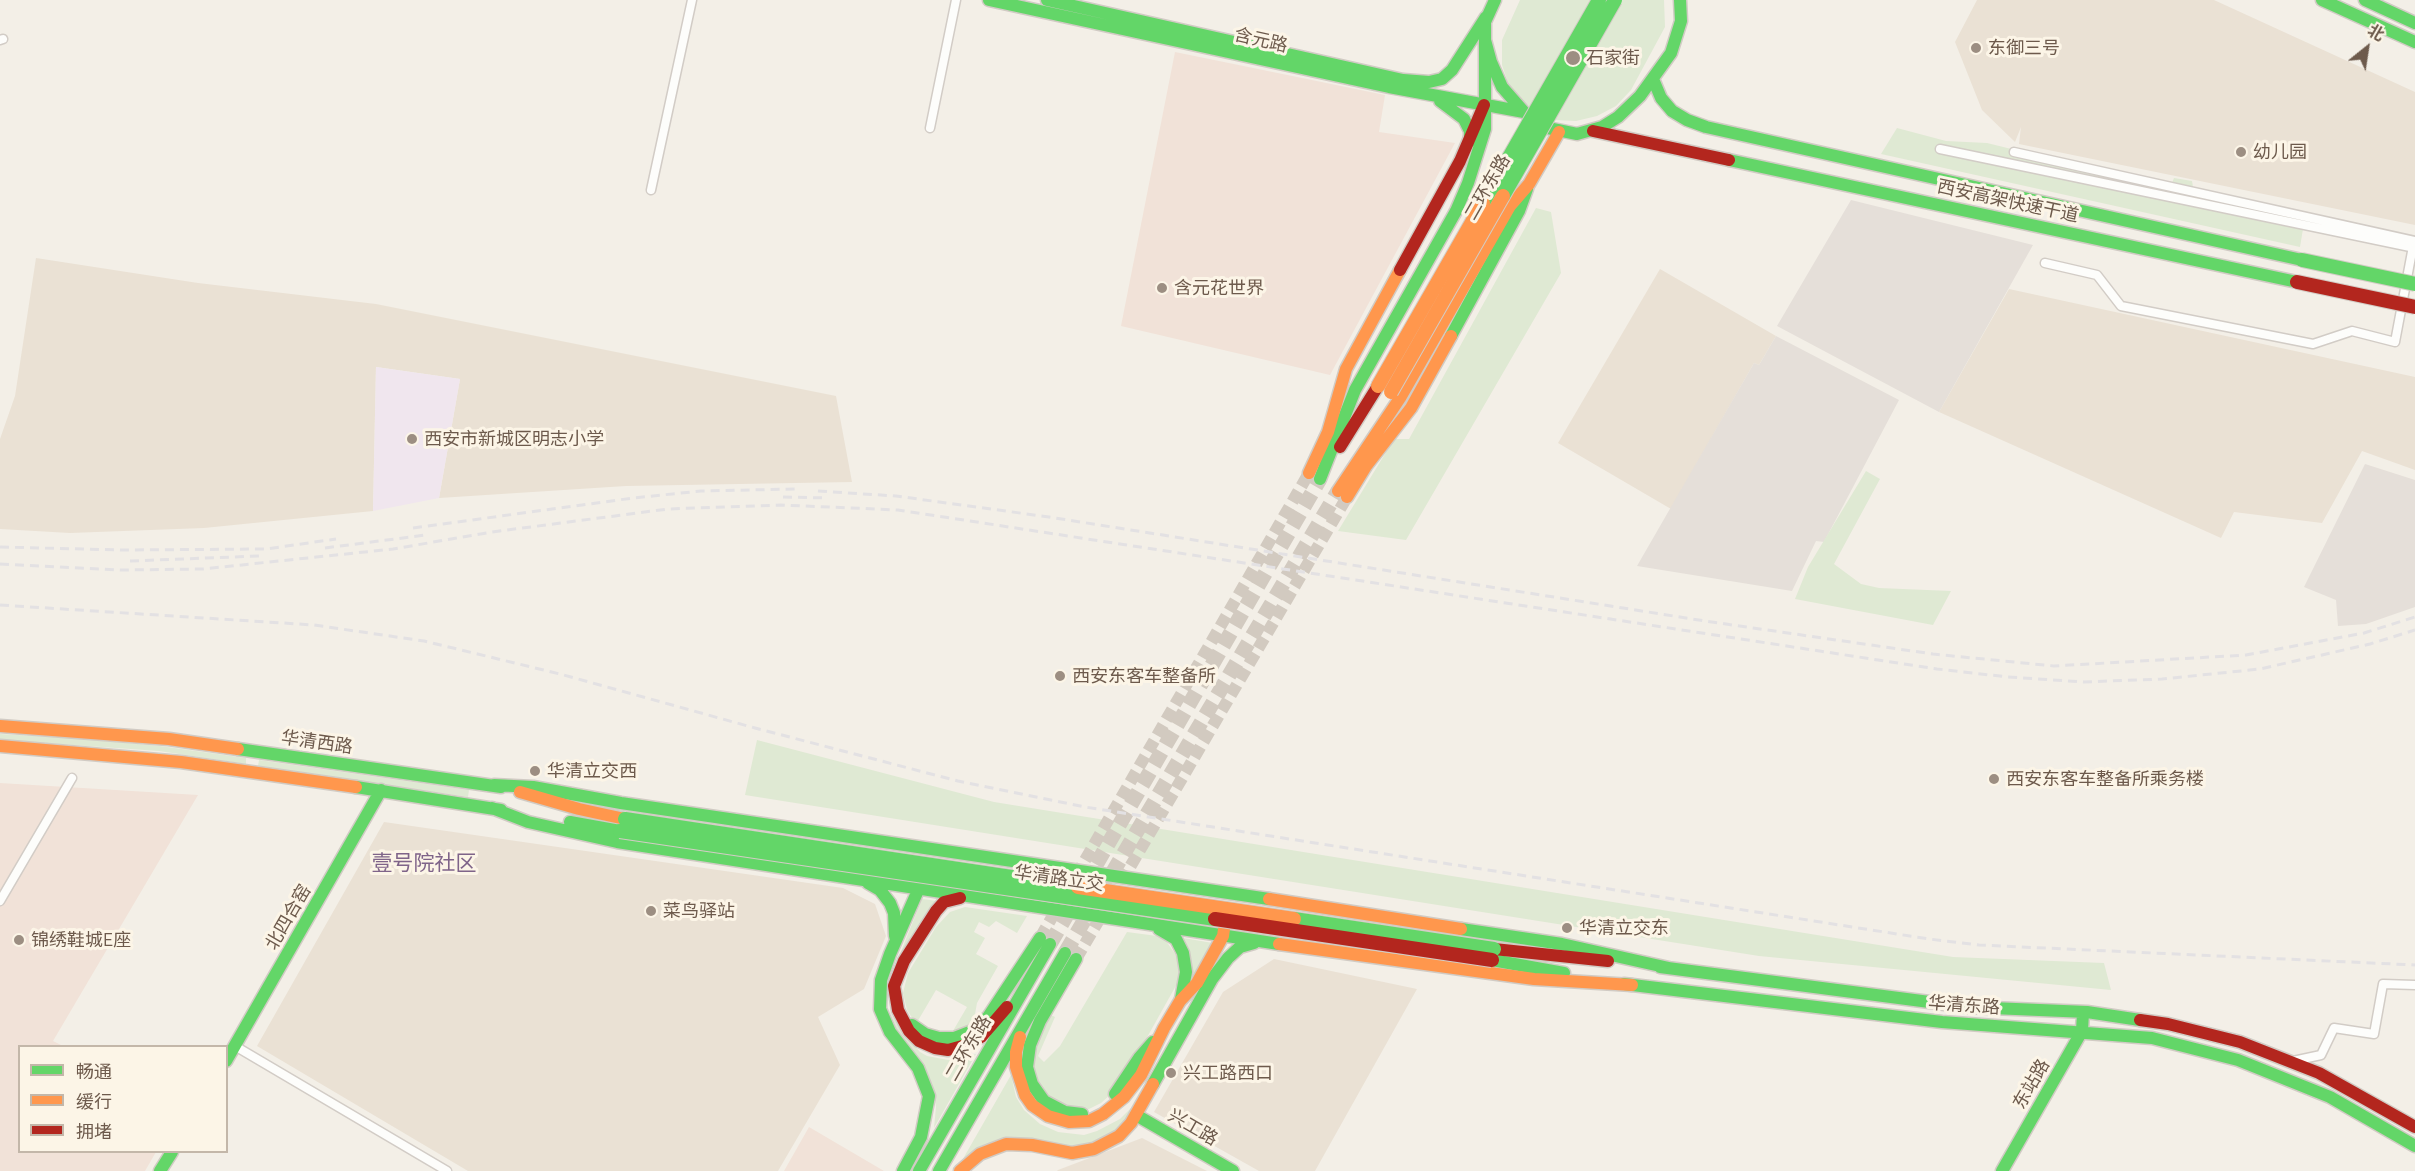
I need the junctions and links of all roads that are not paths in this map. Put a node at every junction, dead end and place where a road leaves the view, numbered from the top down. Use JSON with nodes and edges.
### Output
{"nodes":[{"id":1,"x":692,"y":0,"type":"edge"},
{"id":2,"x":956,"y":0,"type":"edge"},
{"id":3,"x":990,"y":0,"type":"edge"},
{"id":4,"x":1047,"y":0,"type":"edge"},
{"id":5,"x":1496,"y":0,"type":"edge"},
{"id":6,"x":1599,"y":0,"type":"edge"},
{"id":7,"x":1615,"y":0,"type":"edge"},
{"id":8,"x":1680,"y":0,"type":"edge"},
{"id":9,"x":2322,"y":0,"type":"edge"},
{"id":10,"x":2365,"y":0,"type":"edge"},
{"id":11,"x":1489,"y":14,"type":"junction"},
{"id":12,"x":2415,"y":23,"type":"edge"},
{"id":13,"x":1485,"y":40,"type":"junction"},
{"id":14,"x":2415,"y":41,"type":"edge"},
{"id":15,"x":1653,"y":79,"type":"junction"},
{"id":16,"x":1425,"y":94,"type":"junction"},
{"id":17,"x":1485,"y":104,"type":"junction"},
{"id":18,"x":1524,"y":112,"type":"junction"},
{"id":19,"x":930,"y":128,"type":"dead end"},
{"id":20,"x":1593,"y":130,"type":"junction"},
{"id":21,"x":1559,"y":132,"type":"junction"},
{"id":22,"x":1470,"y":137,"type":"junction"},
{"id":23,"x":1940,"y":149,"type":"dead end"},
{"id":24,"x":2014,"y":152,"type":"dead end"},
{"id":25,"x":1467,"y":183,"type":"junction"},
{"id":26,"x":1529,"y":184,"type":"junction"},
{"id":27,"x":651,"y":190,"type":"dead end"},
{"id":28,"x":2414,"y":244,"type":"edge"},
{"id":29,"x":2044,"y":263,"type":"dead end"},
{"id":30,"x":2415,"y":284,"type":"edge"},
{"id":31,"x":2415,"y":308,"type":"edge"},
{"id":32,"x":1384,"y":389,"type":"junction"},
{"id":33,"x":1354,"y":466,"type":"junction"},
{"id":34,"x":1315,"y":476,"type":"junction"},
{"id":35,"x":3,"y":727,"type":"edge"},
{"id":36,"x":0,"y":746,"type":"edge"},
{"id":37,"x":72,"y":778,"type":"dead end"},
{"id":38,"x":494,"y":785,"type":"junction"},
{"id":39,"x":381,"y":790,"type":"junction"},
{"id":40,"x":492,"y":808,"type":"junction"},
{"id":41,"x":623,"y":825,"type":"junction"},
{"id":42,"x":926,"y":848,"type":"junction"},
{"id":43,"x":1051,"y":866,"type":"junction"},
{"id":44,"x":854,"y":878,"type":"junction"},
{"id":45,"x":1130,"y":878,"type":"junction"},
{"id":46,"x":919,"y":888,"type":"junction"},
{"id":47,"x":1232,"y":894,"type":"junction"},
{"id":48,"x":1250,"y":896,"type":"junction"},
{"id":49,"x":973,"y":897,"type":"junction"},
{"id":50,"x":0,"y":901,"type":"edge"},
{"id":51,"x":1042,"y":908,"type":"junction"},
{"id":52,"x":1120,"y":920,"type":"junction"},
{"id":53,"x":1138,"y":923,"type":"junction"},
{"id":54,"x":1223,"y":936,"type":"junction"},
{"id":55,"x":1241,"y":939,"type":"junction"},
{"id":56,"x":1271,"y":943,"type":"junction"},
{"id":57,"x":1214,"y":952,"type":"junction"},
{"id":58,"x":890,"y":954,"type":"junction"},
{"id":59,"x":1230,"y":955,"type":"junction"},
{"id":60,"x":1493,"y":955,"type":"junction"},
{"id":61,"x":1669,"y":968,"type":"junction"},
{"id":62,"x":1030,"y":977,"type":"junction"},
{"id":63,"x":1632,"y":985,"type":"junction"},
{"id":64,"x":2415,"y":985,"type":"edge"},
{"id":65,"x":1180,"y":1001,"type":"junction"},
{"id":66,"x":898,"y":1010,"type":"junction"},
{"id":67,"x":2083,"y":1012,"type":"junction"},
{"id":68,"x":1026,"y":1021,"type":"junction"},
{"id":69,"x":1164,"y":1028,"type":"junction"},
{"id":70,"x":2082,"y":1031,"type":"junction"},
{"id":71,"x":235,"y":1046,"type":"junction"},
{"id":72,"x":228,"y":1058,"type":"edge"},
{"id":73,"x":2290,"y":1062,"type":"junction"},
{"id":74,"x":1136,"y":1115,"type":"junction"},
{"id":75,"x":2415,"y":1127,"type":"edge"},
{"id":76,"x":2415,"y":1146,"type":"edge"},
{"id":77,"x":171,"y":1153,"type":"edge"},
{"id":78,"x":1226,"y":1169,"type":"edge"},
{"id":79,"x":160,"y":1171,"type":"edge"},
{"id":80,"x":447,"y":1171,"type":"edge"},
{"id":81,"x":903,"y":1171,"type":"edge"},
{"id":82,"x":919,"y":1171,"type":"edge"},
{"id":83,"x":939,"y":1171,"type":"edge"},
{"id":84,"x":962,"y":1171,"type":"edge"},
{"id":85,"x":2002,"y":1171,"type":"edge"}],
"edges":[{"from":1,"to":27,"type":"street"},
{"from":2,"to":19,"type":"street"},
{"from":3,"to":16,"type":"main road","name":"含元路"},
{"from":4,"to":11,"type":"main road","name":"含元路"},
{"from":5,"to":11,"type":"main road"},
{"from":6,"to":32,"type":"main road","name":"二环东路","bridge":true},
{"from":7,"to":32,"type":"main road","name":"二环东路","bridge":true},
{"from":8,"to":15,"type":"main road"},
{"from":9,"to":14,"type":"main road"},
{"from":10,"to":12,"type":"main road"},
{"from":11,"to":13,"type":"main road"},
{"from":13,"to":17,"type":"main road"},
{"from":13,"to":18,"type":"main road"},
{"from":15,"to":20,"type":"main road"},
{"from":15,"to":30,"type":"main road","name":"西安高架快速干道","bridge":true},
{"from":16,"to":17,"type":"main road","name":"含元路"},
{"from":16,"to":22,"type":"main road"},
{"from":17,"to":18,"type":"main road","name":"含元路"},
{"from":17,"to":22,"type":"main road"},
{"from":17,"to":25,"type":"main road"},
{"from":18,"to":21,"type":"main road"},
{"from":20,"to":21,"type":"main road"},
{"from":20,"to":31,"type":"main road","name":"西安高架快速干道","bridge":true},
{"from":21,"to":26,"type":"main road"},
{"from":22,"to":25,"type":"main road"},
{"from":22,"to":34,"type":"main road"},
{"from":23,"to":28,"type":"street"},
{"from":24,"to":28,"type":"street"},
{"from":25,"to":34,"type":"main road"},
{"from":26,"to":33,"type":"main road"},
{"from":26,"to":33,"type":"main road"},
{"from":28,"to":29,"type":"street"},
{"from":32,"to":33,"type":"main road"},
{"from":32,"to":34,"type":"main road"},
{"from":35,"to":38,"type":"main road","name":"华清西路"},
{"from":36,"to":39,"type":"main road"},
{"from":37,"to":50,"type":"street"},
{"from":38,"to":41,"type":"main road","name":"华清西路"},
{"from":38,"to":42,"type":"main road"},
{"from":39,"to":40,"type":"main road"},
{"from":39,"to":71,"type":"main road","name":"北四合窑"},
{"from":40,"to":41,"type":"main road"},
{"from":40,"to":44,"type":"main road"},
{"from":41,"to":60,"type":"main road","name":"华清路立交","bridge":true},
{"from":42,"to":43,"type":"main road"},
{"from":42,"to":46,"type":"main road"},
{"from":43,"to":45,"type":"main road"},
{"from":43,"to":51,"type":"main road"},
{"from":44,"to":46,"type":"main road"},
{"from":44,"to":58,"type":"main road"},
{"from":45,"to":47,"type":"main road"},
{"from":45,"to":52,"type":"main road"},
{"from":46,"to":49,"type":"main road"},
{"from":46,"to":58,"type":"main road"},
{"from":47,"to":48,"type":"main road"},
{"from":47,"to":54,"type":"main road"},
{"from":48,"to":55,"type":"main road"},
{"from":48,"to":61,"type":"main road"},
{"from":49,"to":51,"type":"main road"},
{"from":49,"to":66,"type":"main road"},
{"from":51,"to":52,"type":"main road"},
{"from":52,"to":53,"type":"main road"},
{"from":53,"to":54,"type":"main road"},
{"from":53,"to":65,"type":"main road"},
{"from":54,"to":55,"type":"main road"},
{"from":54,"to":57,"type":"main road"},
{"from":55,"to":56,"type":"main road"},
{"from":55,"to":59,"type":"main road"},
{"from":56,"to":59,"type":"main road"},
{"from":56,"to":63,"type":"main road"},
{"from":57,"to":59,"type":"main road"},
{"from":57,"to":65,"type":"main road"},
{"from":58,"to":81,"type":"main road"},
{"from":59,"to":74,"type":"main road"},
{"from":60,"to":61,"type":"main road","name":"华清东路"},
{"from":60,"to":63,"type":"main road","name":"华清东路"},
{"from":61,"to":67,"type":"main road","name":"华清东路"},
{"from":62,"to":66,"type":"main road"},
{"from":62,"to":66,"type":"main road","name":"二环东路"},
{"from":62,"to":82,"type":"main road","name":"二环东路"},
{"from":63,"to":70,"type":"main road","name":"华清东路"},
{"from":64,"to":73,"type":"street"},
{"from":65,"to":69,"type":"main road"},
{"from":67,"to":70,"type":"main road","name":"东站路"},
{"from":67,"to":73,"type":"main road","name":"华清东路"},
{"from":68,"to":69,"type":"main road"},
{"from":68,"to":69,"type":"main road","name":"二环东路"},
{"from":68,"to":83,"type":"main road","name":"二环东路"},
{"from":70,"to":76,"type":"main road","name":"华清东路"},
{"from":70,"to":85,"type":"main road","name":"东站路"},
{"from":71,"to":72,"type":"main road","name":"北四合窑"},
{"from":71,"to":80,"type":"street"},
{"from":73,"to":75,"type":"main road","name":"华清东路"},
{"from":74,"to":78,"type":"main road","name":"兴工路"},
{"from":74,"to":84,"type":"main road"},
{"from":77,"to":79,"type":"main road"}]}
